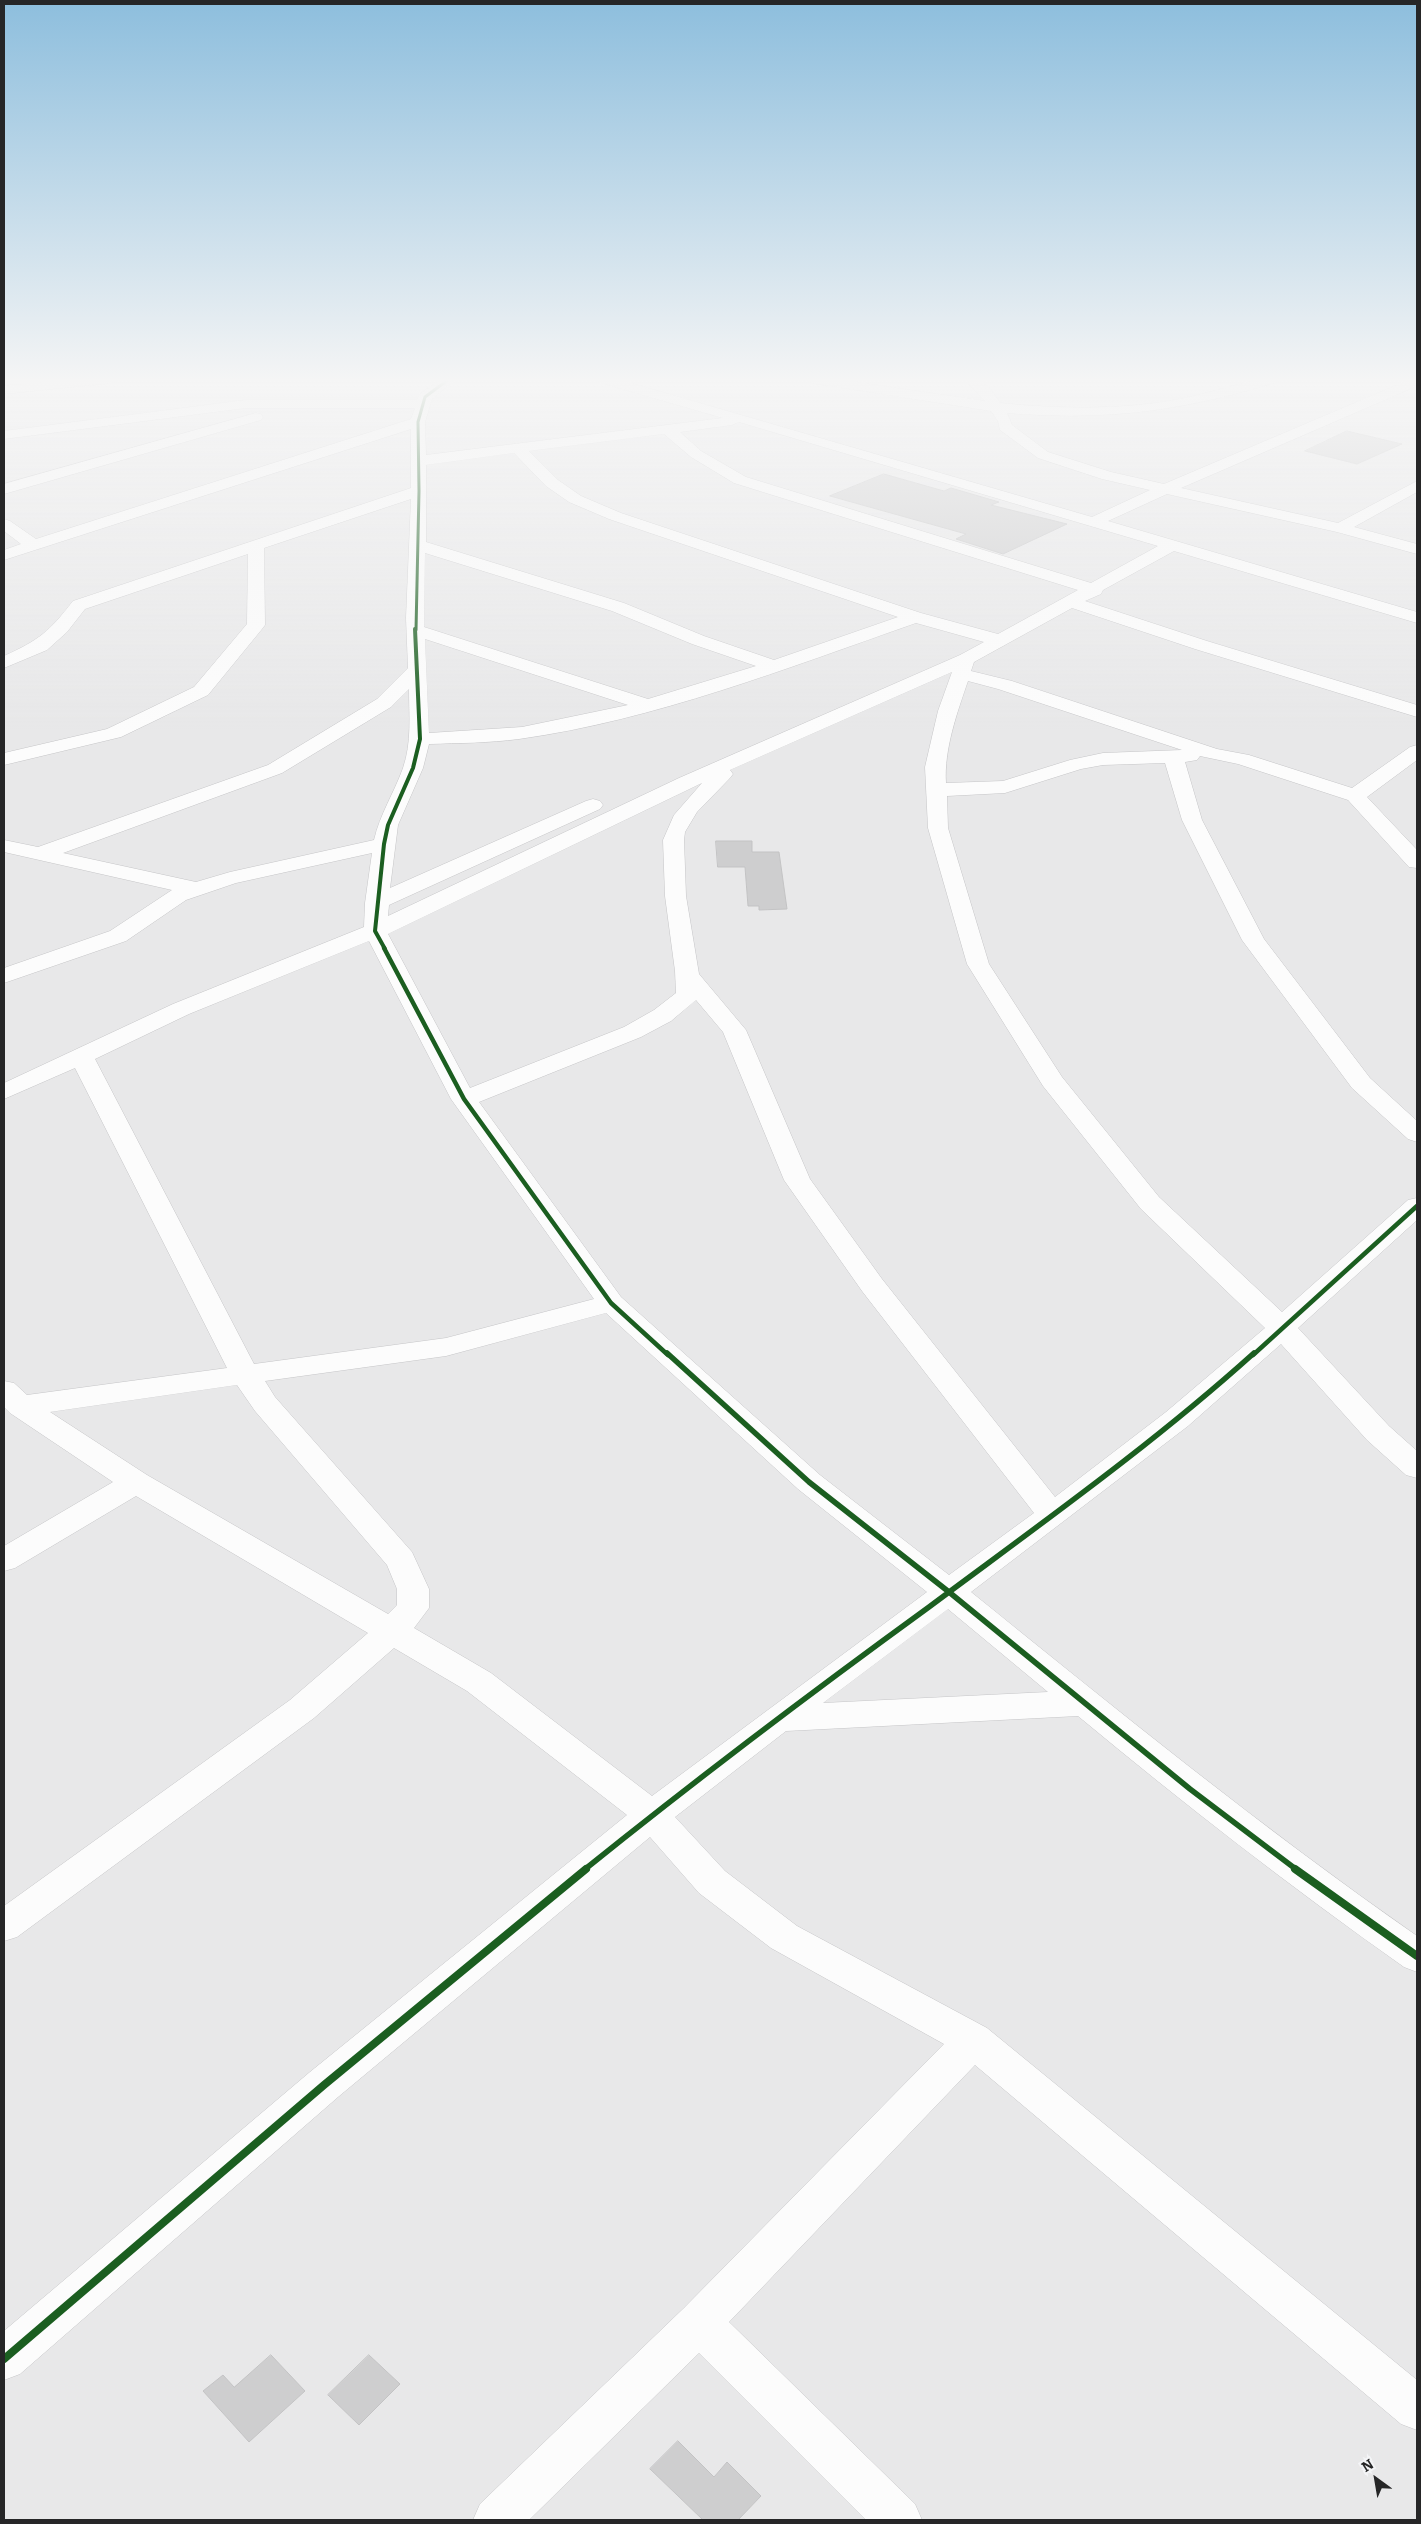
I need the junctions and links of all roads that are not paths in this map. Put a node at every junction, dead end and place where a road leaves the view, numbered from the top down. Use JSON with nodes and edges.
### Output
{"nodes":[{"id":1,"x":184,"y":497,"type":"edge"},
{"id":2,"x":402,"y":497,"type":"edge"},
{"id":3,"x":419,"y":497,"type":"edge"},
{"id":4,"x":572,"y":497,"type":"edge"},
{"id":5,"x":797,"y":497,"type":"edge"},
{"id":6,"x":1005,"y":497,"type":"edge"},
{"id":7,"x":1149,"y":497,"type":"edge"},
{"id":8,"x":1206,"y":497,"type":"edge"},
{"id":9,"x":1397,"y":497,"type":"edge"},
{"id":10,"x":1092,"y":523,"type":"junction"},
{"id":11,"x":4,"y":524,"type":"edge"},
{"id":12,"x":1340,"y":528,"type":"junction"},
{"id":13,"x":33,"y":545,"type":"junction"},
{"id":14,"x":418,"y":545,"type":"junction"},
{"id":15,"x":256,"y":546,"type":"junction"},
{"id":16,"x":1171,"y":546,"type":"junction"},
{"id":17,"x":1417,"y":549,"type":"edge"},
{"id":18,"x":4,"y":554,"type":"edge"},
{"id":19,"x":1095,"y":590,"type":"junction"},
{"id":20,"x":1072,"y":602,"type":"junction"},
{"id":21,"x":915,"y":617,"type":"junction"},
{"id":22,"x":1417,"y":618,"type":"edge"},
{"id":23,"x":415,"y":630,"type":"junction"},
{"id":24,"x":999,"y":640,"type":"junction"},
{"id":25,"x":8,"y":659,"type":"edge"},
{"id":26,"x":774,"y":666,"type":"junction"},
{"id":27,"x":964,"y":666,"type":"junction"},
{"id":28,"x":416,"y":670,"type":"junction"},
{"id":29,"x":650,"y":705,"type":"junction"},
{"id":30,"x":1417,"y":711,"type":"edge"},
{"id":31,"x":420,"y":739,"type":"junction"},
{"id":32,"x":1417,"y":751,"type":"edge"},
{"id":33,"x":750,"y":753,"type":"junction"},
{"id":34,"x":1212,"y":754,"type":"junction"},
{"id":35,"x":1173,"y":757,"type":"junction"},
{"id":36,"x":4,"y":759,"type":"edge"},
{"id":37,"x":936,"y":790,"type":"junction"},
{"id":38,"x":1355,"y":796,"type":"junction"},
{"id":39,"x":384,"y":844,"type":"junction"},
{"id":40,"x":4,"y":846,"type":"edge"},
{"id":41,"x":39,"y":854,"type":"junction"},
{"id":42,"x":1417,"y":862,"type":"edge"},
{"id":43,"x":197,"y":889,"type":"junction"},
{"id":44,"x":376,"y":917,"type":"junction"},
{"id":45,"x":4,"y":976,"type":"edge"},
{"id":46,"x":689,"y":978,"type":"junction"},
{"id":47,"x":82,"y":1057,"type":"junction"},
{"id":48,"x":4,"y":1092,"type":"edge"},
{"id":49,"x":464,"y":1099,"type":"junction"},
{"id":50,"x":1417,"y":1134,"type":"edge"},
{"id":51,"x":1417,"y":1206,"type":"edge"},
{"id":52,"x":611,"y":1303,"type":"junction"},
{"id":53,"x":1283,"y":1329,"type":"junction"},
{"id":54,"x":246,"y":1376,"type":"junction"},
{"id":55,"x":12,"y":1398,"type":"edge"},
{"id":56,"x":1417,"y":1468,"type":"edge"},
{"id":57,"x":136,"y":1482,"type":"junction"},
{"id":58,"x":1052,"y":1514,"type":"junction"},
{"id":59,"x":4,"y":1560,"type":"edge"},
{"id":60,"x":949,"y":1592,"type":"junction"},
{"id":61,"x":392,"y":1631,"type":"junction"},
{"id":62,"x":1086,"y":1703,"type":"junction"},
{"id":63,"x":781,"y":1718,"type":"junction"},
{"id":64,"x":652,"y":1815,"type":"junction"},
{"id":65,"x":4,"y":1926,"type":"edge"},
{"id":66,"x":1417,"y":1956,"type":"edge"},
{"id":67,"x":973,"y":2040,"type":"junction"},
{"id":68,"x":699,"y":2323,"type":"junction"},
{"id":69,"x":4,"y":2359,"type":"edge"},
{"id":70,"x":1417,"y":2408,"type":"edge"},
{"id":71,"x":496,"y":2520,"type":"edge"},
{"id":72,"x":899,"y":2520,"type":"edge"}],
"edges":[{"from":1,"to":13,"type":"street"},
{"from":2,"to":15,"type":"street"},
{"from":3,"to":14,"type":"street"},
{"from":4,"to":21,"type":"street"},
{"from":5,"to":19,"type":"street"},
{"from":6,"to":10,"type":"street"},
{"from":7,"to":10,"type":"street"},
{"from":8,"to":12,"type":"street"},
{"from":9,"to":12,"type":"street"},
{"from":10,"to":16,"type":"street"},
{"from":11,"to":13,"type":"street"},
{"from":12,"to":17,"type":"street"},
{"from":13,"to":18,"type":"street"},
{"from":14,"to":23,"type":"street"},
{"from":14,"to":26,"type":"street"},
{"from":15,"to":25,"type":"street"},
{"from":15,"to":36,"type":"street"},
{"from":16,"to":19,"type":"street"},
{"from":16,"to":22,"type":"street"},
{"from":19,"to":20,"type":"street"},
{"from":20,"to":24,"type":"street"},
{"from":20,"to":30,"type":"street"},
{"from":21,"to":24,"type":"street"},
{"from":21,"to":26,"type":"street"},
{"from":23,"to":28,"type":"street"},
{"from":23,"to":29,"type":"street"},
{"from":24,"to":27,"type":"street"},
{"from":24,"to":44,"type":"street"},
{"from":26,"to":29,"type":"street"},
{"from":27,"to":33,"type":"street"},
{"from":27,"to":34,"type":"street"},
{"from":27,"to":37,"type":"street"},
{"from":28,"to":31,"type":"street"},
{"from":28,"to":41,"type":"street"},
{"from":29,"to":31,"type":"street"},
{"from":31,"to":39,"type":"street"},
{"from":32,"to":38,"type":"street"},
{"from":33,"to":44,"type":"street"},
{"from":33,"to":46,"type":"street"},
{"from":34,"to":35,"type":"street"},
{"from":34,"to":38,"type":"street"},
{"from":35,"to":37,"type":"street"},
{"from":35,"to":50,"type":"street"},
{"from":37,"to":53,"type":"street"},
{"from":38,"to":42,"type":"street"},
{"from":39,"to":43,"type":"street"},
{"from":39,"to":44,"type":"street"},
{"from":40,"to":41,"type":"street"},
{"from":41,"to":43,"type":"street"},
{"from":43,"to":45,"type":"street"},
{"from":44,"to":47,"type":"street"},
{"from":44,"to":49,"type":"street"},
{"from":46,"to":49,"type":"street"},
{"from":46,"to":58,"type":"street"},
{"from":47,"to":48,"type":"street"},
{"from":47,"to":54,"type":"street"},
{"from":49,"to":52,"type":"street"},
{"from":51,"to":53,"type":"street"},
{"from":52,"to":54,"type":"street"},
{"from":52,"to":60,"type":"street"},
{"from":53,"to":56,"type":"street"},
{"from":53,"to":58,"type":"street"},
{"from":54,"to":55,"type":"street"},
{"from":54,"to":61,"type":"street"},
{"from":55,"to":57,"type":"street"},
{"from":57,"to":59,"type":"street"},
{"from":57,"to":61,"type":"street"},
{"from":58,"to":60,"type":"street"},
{"from":60,"to":62,"type":"street"},
{"from":60,"to":63,"type":"street"},
{"from":61,"to":64,"type":"street"},
{"from":61,"to":65,"type":"street"},
{"from":62,"to":63,"type":"street"},
{"from":62,"to":66,"type":"street"},
{"from":63,"to":64,"type":"street"},
{"from":64,"to":67,"type":"street"},
{"from":64,"to":69,"type":"street"},
{"from":67,"to":68,"type":"street"},
{"from":67,"to":70,"type":"street"},
{"from":68,"to":71,"type":"street"},
{"from":68,"to":72,"type":"street"}]}
